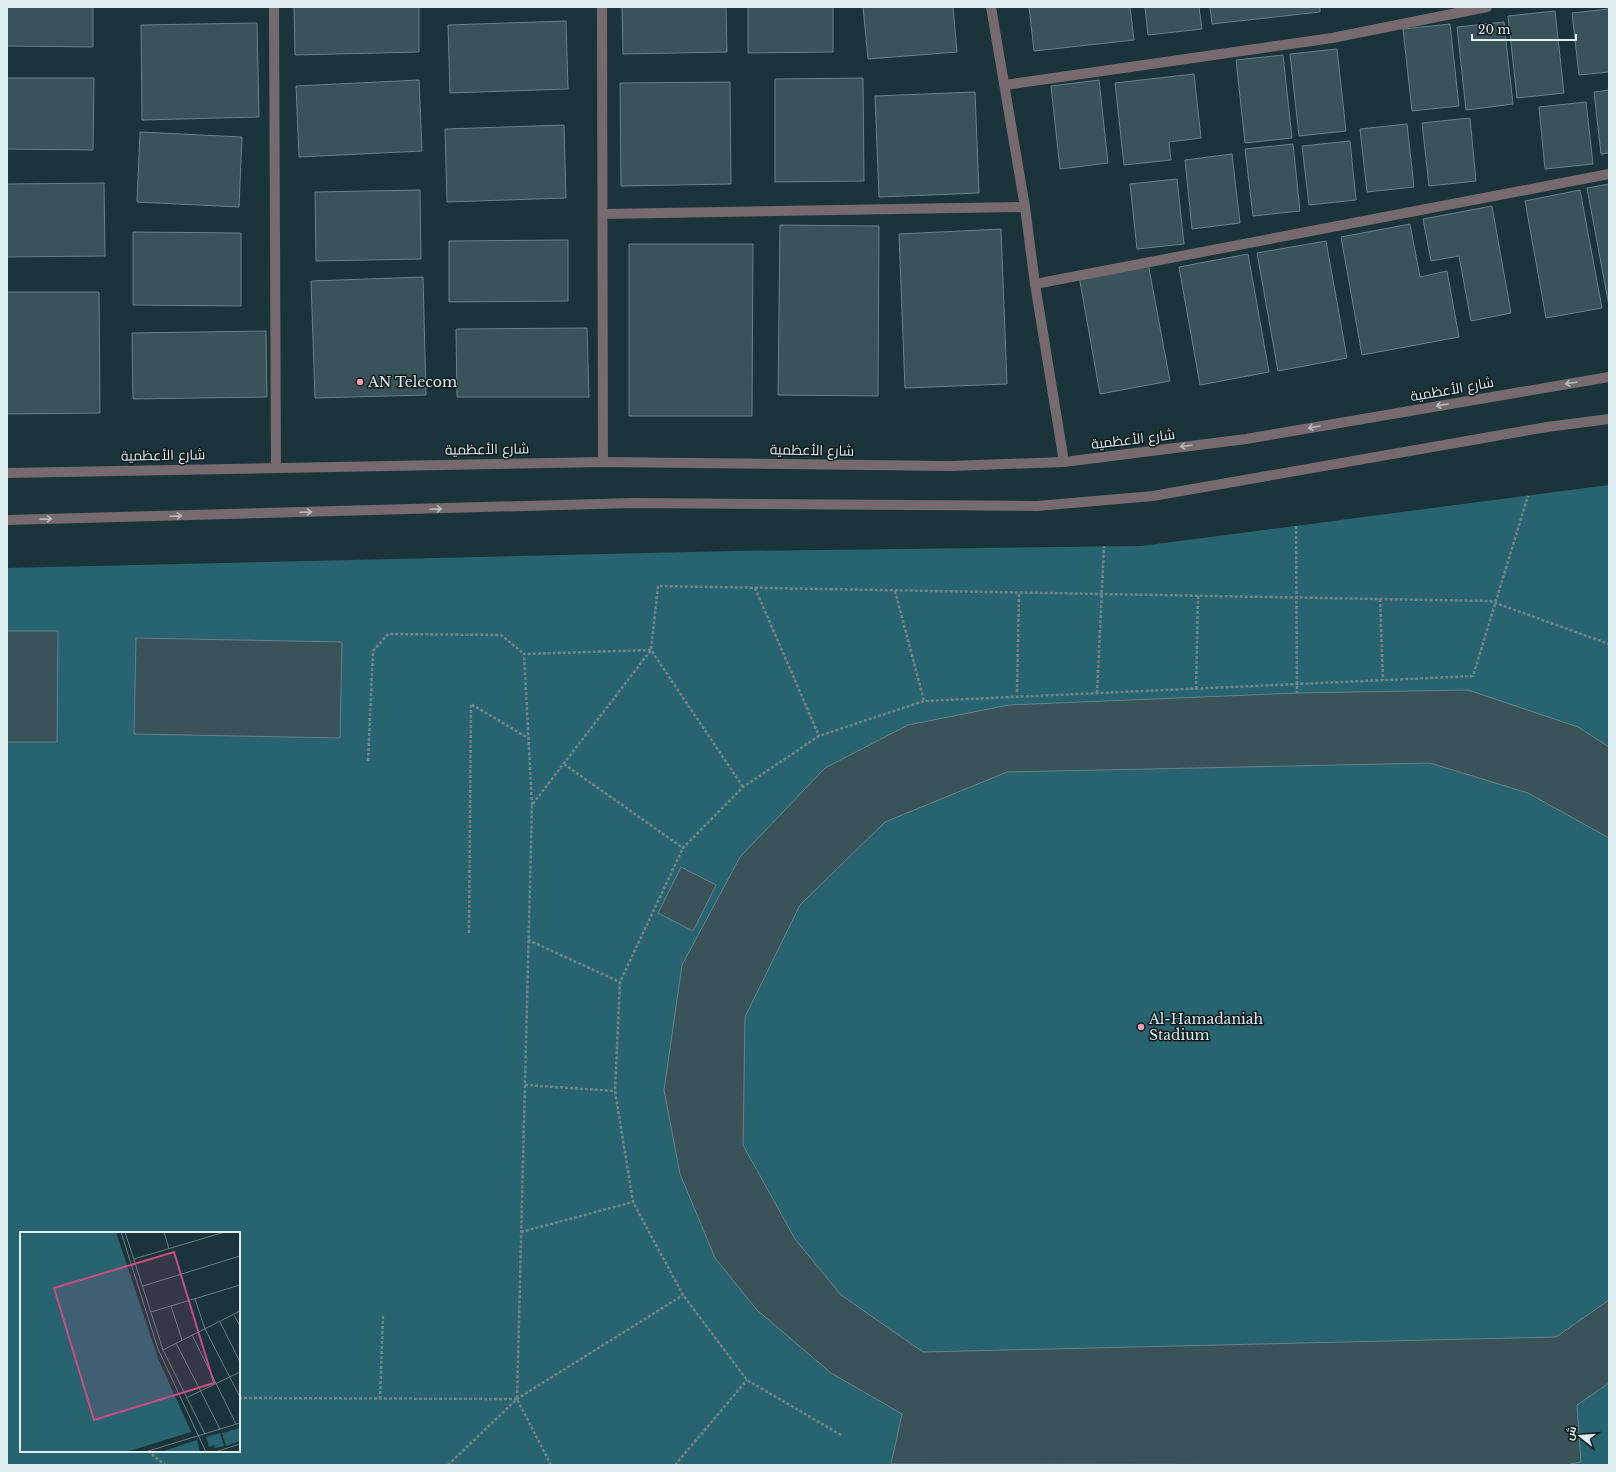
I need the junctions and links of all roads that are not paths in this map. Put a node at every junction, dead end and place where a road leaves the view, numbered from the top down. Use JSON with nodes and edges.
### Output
{"nodes":[{"id":1,"x":274,"y":7,"type":"edge"},
{"id":2,"x":602,"y":7,"type":"edge"},
{"id":3,"x":992,"y":7,"type":"edge"},
{"id":4,"x":1487,"y":7,"type":"edge"},
{"id":5,"x":1005,"y":85,"type":"junction"},
{"id":6,"x":1609,"y":174,"type":"edge"},
{"id":7,"x":1025,"y":207,"type":"junction"},
{"id":8,"x":603,"y":214,"type":"junction"},
{"id":9,"x":1035,"y":284,"type":"junction"},
{"id":10,"x":1609,"y":376,"type":"edge"},
{"id":11,"x":1609,"y":419,"type":"edge"},
{"id":12,"x":602,"y":462,"type":"junction"},
{"id":13,"x":1064,"y":462,"type":"junction"},
{"id":14,"x":276,"y":467,"type":"junction"},
{"id":15,"x":7,"y":473,"type":"edge"},
{"id":16,"x":7,"y":520,"type":"edge"}],
"edges":[{"from":1,"to":14,"type":"street"},
{"from":2,"to":8,"type":"street"},
{"from":3,"to":5,"type":"street"},
{"from":4,"to":5,"type":"street"},
{"from":5,"to":7,"type":"street"},
{"from":6,"to":9,"type":"street"},
{"from":7,"to":8,"type":"street"},
{"from":7,"to":9,"type":"street"},
{"from":8,"to":12,"type":"street"},
{"from":9,"to":13,"type":"street"},
{"from":10,"to":13,"type":"street","name":"شارع الأعظمية","one_way":true},
{"from":16,"to":11,"type":"street","one_way":true},
{"from":12,"to":13,"type":"street","name":"شارع الأعظمية"},
{"from":12,"to":14,"type":"street","name":"شارع الأعظمية"},
{"from":14,"to":15,"type":"street","name":"شارع الأعظمية"}]}
